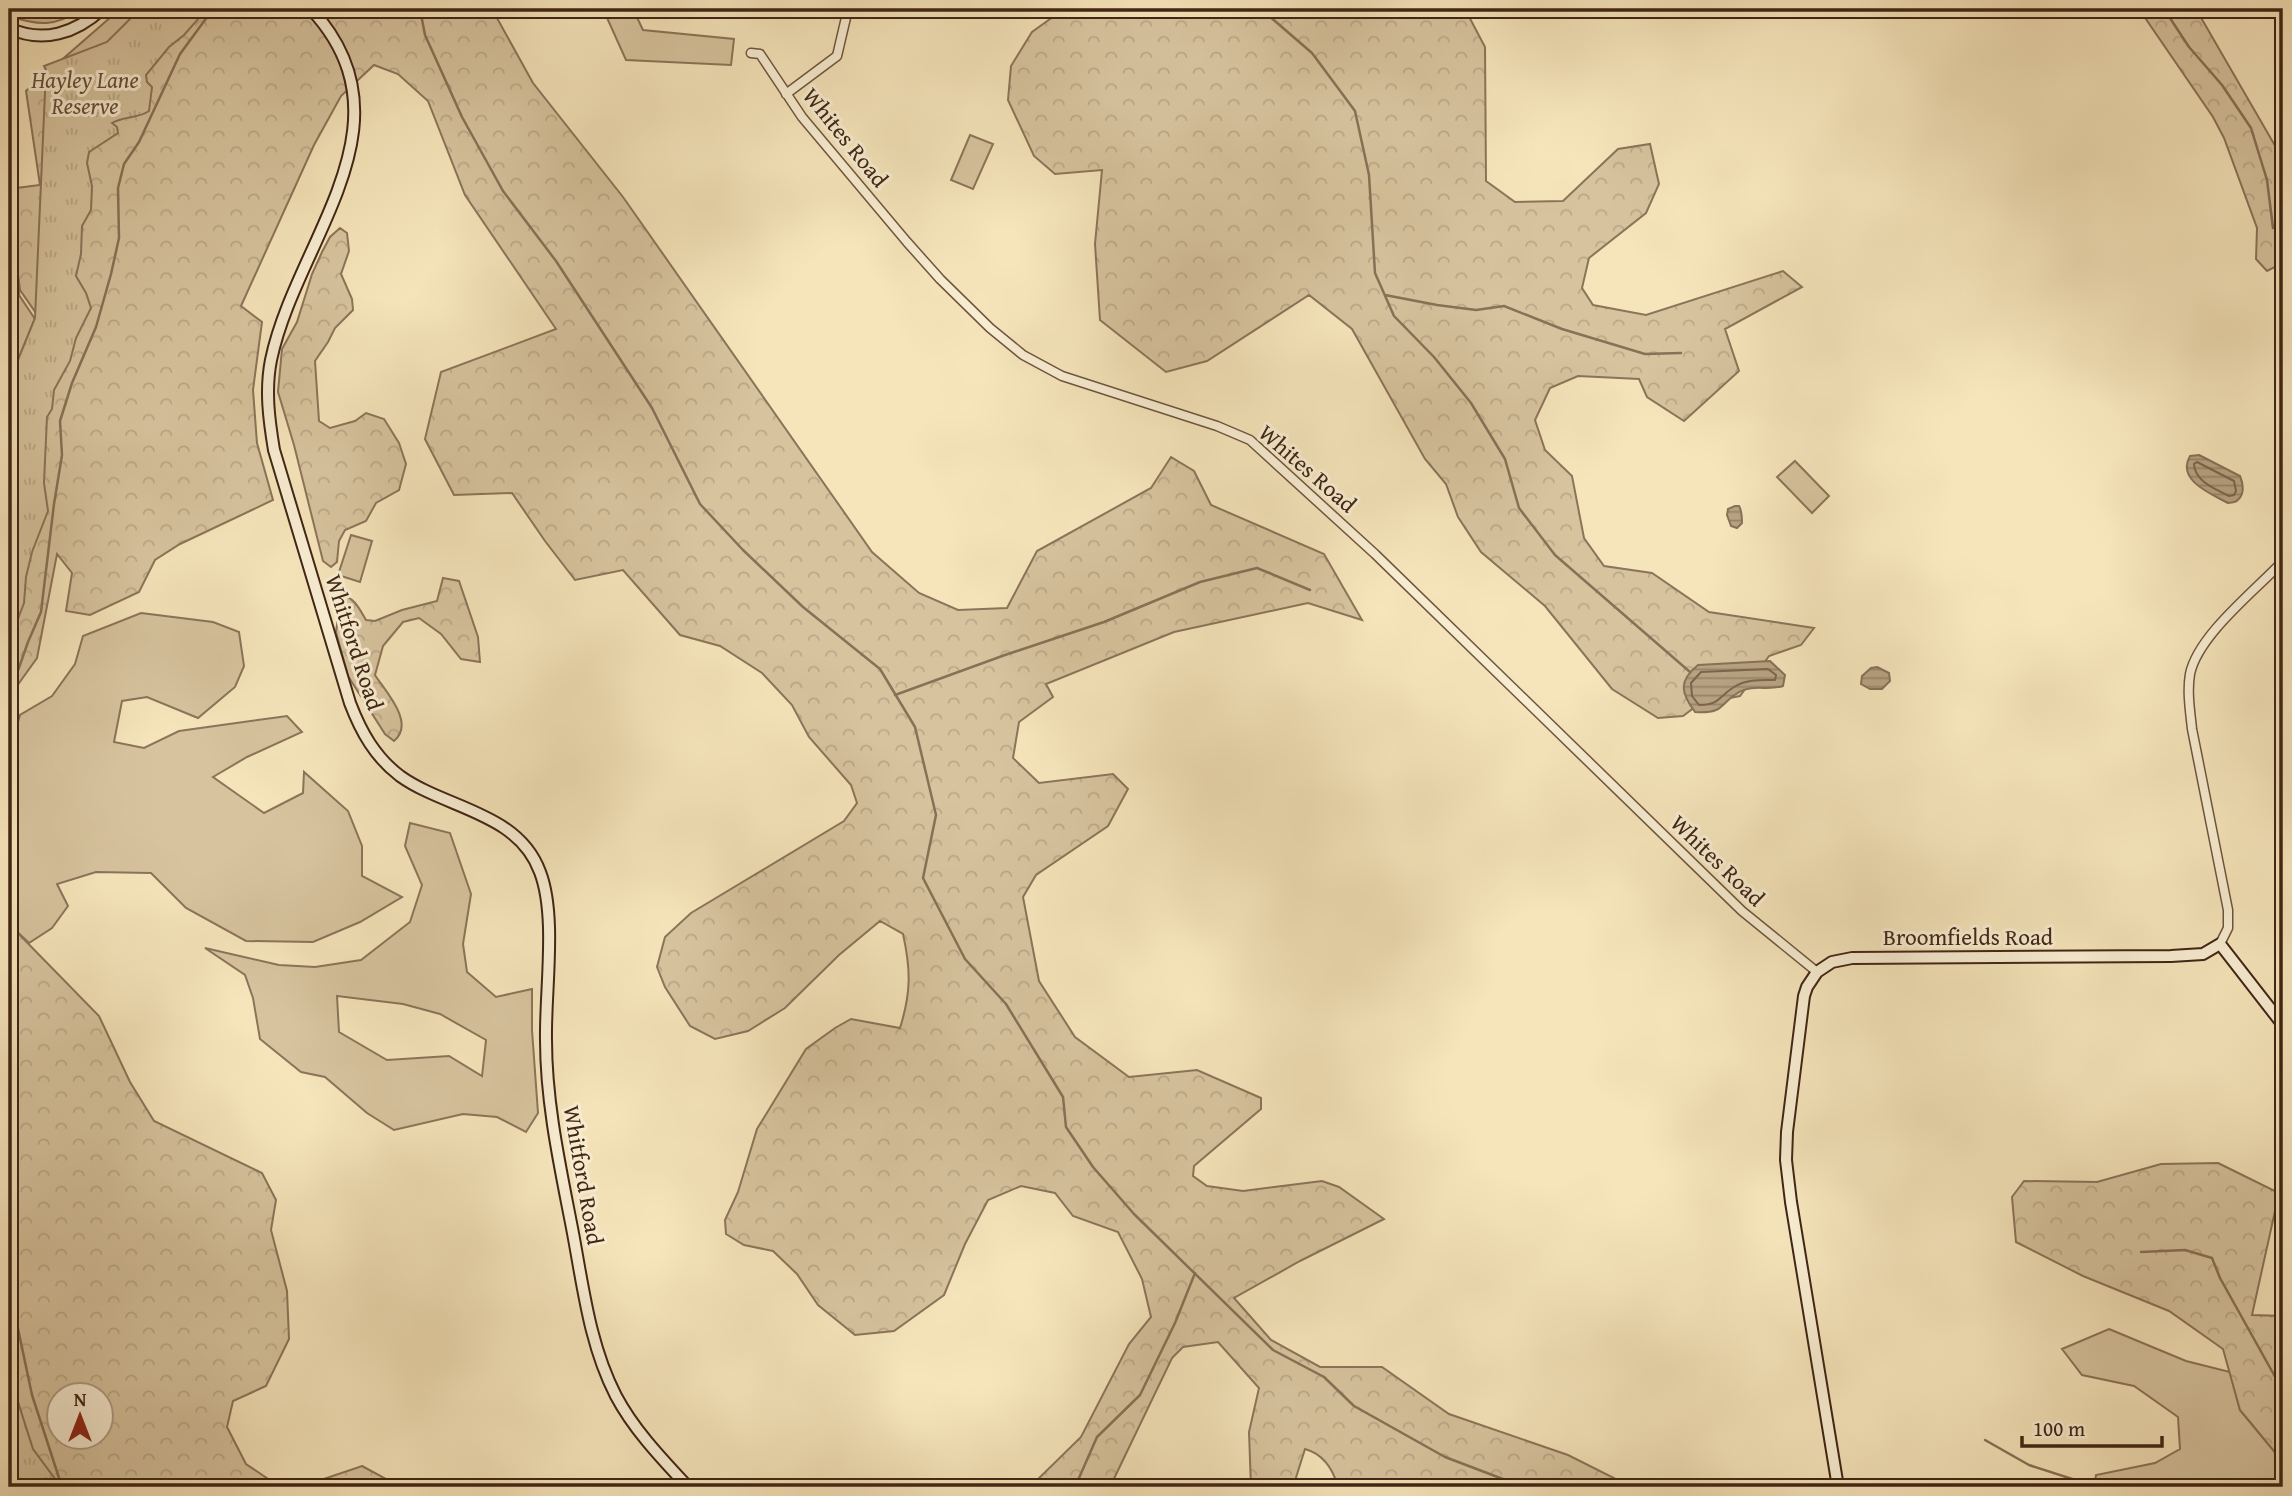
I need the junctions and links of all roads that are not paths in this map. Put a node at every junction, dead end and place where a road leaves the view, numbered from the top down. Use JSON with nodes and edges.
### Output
{"nodes":[{"id":1,"x":102,"y":9,"type":"edge"},
{"id":2,"x":311,"y":9,"type":"edge"},
{"id":3,"x":848,"y":9,"type":"edge"},
{"id":4,"x":9,"y":28,"type":"edge"},
{"id":5,"x":751,"y":53,"type":"dead end"},
{"id":6,"x":786,"y":94,"type":"junction"},
{"id":7,"x":2283,"y":561,"type":"edge"},
{"id":8,"x":2220,"y":944,"type":"junction"},
{"id":9,"x":1817,"y":972,"type":"junction"},
{"id":10,"x":2283,"y":1025,"type":"edge"},
{"id":11,"x":688,"y":1487,"type":"edge"},
{"id":12,"x":1838,"y":1487,"type":"edge"}],
"edges":[{"from":1,"to":4,"type":"main road"},
{"from":2,"to":11,"type":"main road","name":"Whitford Road"},
{"from":3,"to":6,"type":"street"},
{"from":5,"to":6,"type":"street","name":"Whites Road"},
{"from":6,"to":9,"type":"street","name":"Whites Road"},
{"from":7,"to":8,"type":"street"},
{"from":8,"to":9,"type":"main road","name":"Broomfields Road"},
{"from":8,"to":10,"type":"main road"},
{"from":9,"to":12,"type":"main road"}]}
